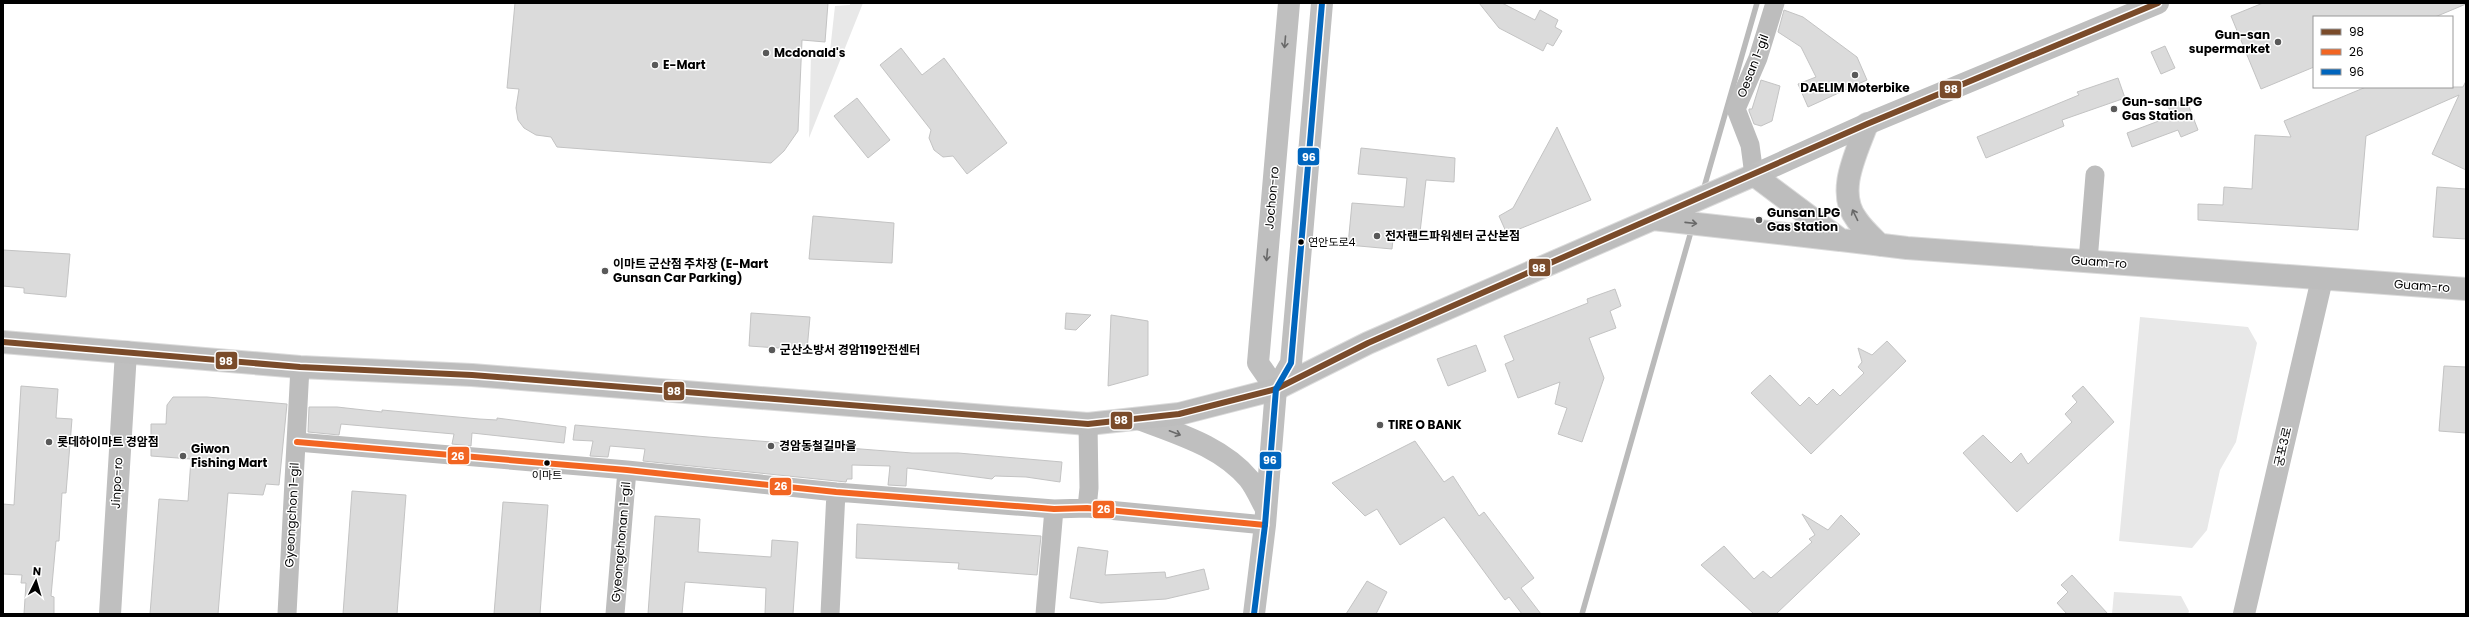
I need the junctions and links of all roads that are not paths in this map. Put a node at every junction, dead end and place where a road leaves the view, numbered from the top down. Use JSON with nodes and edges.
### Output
{"nodes":[{"id":1,"x":1289,"y":3,"type":"edge"},
{"id":2,"x":1322,"y":3,"type":"edge"},
{"id":3,"x":1775,"y":3,"type":"edge"},
{"id":4,"x":2158,"y":3,"type":"edge"},
{"id":5,"x":1867,"y":124,"type":"junction"},
{"id":6,"x":2095,"y":175,"type":"dead end"},
{"id":7,"x":1750,"y":177,"type":"junction"},
{"id":8,"x":1652,"y":219,"type":"junction"},
{"id":9,"x":1841,"y":240,"type":"junction"},
{"id":10,"x":1880,"y":245,"type":"junction"},
{"id":11,"x":2088,"y":261,"type":"junction"},
{"id":12,"x":2322,"y":279,"type":"junction"},
{"id":13,"x":2466,"y":289,"type":"edge"},
{"id":14,"x":3,"y":342,"type":"edge"},
{"id":15,"x":126,"y":352,"type":"junction"},
{"id":16,"x":300,"y":367,"type":"junction"},
{"id":17,"x":1276,"y":388,"type":"junction"},
{"id":18,"x":1139,"y":419,"type":"junction"},
{"id":19,"x":1088,"y":424,"type":"junction"},
{"id":20,"x":296,"y":442,"type":"junction"},
{"id":21,"x":627,"y":470,"type":"junction"},
{"id":22,"x":836,"y":492,"type":"junction"},
{"id":23,"x":1087,"y":508,"type":"junction"},
{"id":24,"x":1054,"y":509,"type":"junction"},
{"id":25,"x":1265,"y":517,"type":"junction"},
{"id":26,"x":110,"y":614,"type":"edge"},
{"id":27,"x":287,"y":614,"type":"edge"},
{"id":28,"x":615,"y":614,"type":"edge"},
{"id":29,"x":830,"y":614,"type":"edge"},
{"id":30,"x":1045,"y":614,"type":"edge"},
{"id":31,"x":1254,"y":614,"type":"edge"},
{"id":32,"x":2244,"y":614,"type":"edge"}],
"edges":[{"from":1,"to":17,"type":"street","name":"Jochon-ro","one_way":true},
{"from":2,"to":17,"type":"street"},
{"from":3,"to":7,"type":"street","name":"Oesan 1-gil"},
{"from":4,"to":5,"type":"street"},
{"from":5,"to":7,"type":"street"},
{"from":10,"to":5,"type":"main road","one_way":true},
{"from":6,"to":11,"type":"street"},
{"from":7,"to":8,"type":"main road"},
{"from":7,"to":9,"type":"main road","name":"Guam-ro"},
{"from":8,"to":9,"type":"main road","one_way":true},
{"from":8,"to":17,"type":"main road"},
{"from":9,"to":10,"type":"main road","name":"Guam-ro"},
{"from":10,"to":11,"type":"main road","name":"Guam-ro"},
{"from":11,"to":12,"type":"main road","name":"Guam-ro"},
{"from":12,"to":13,"type":"main road","name":"Guam-ro"},
{"from":12,"to":32,"type":"street","name":"궁포3로"},
{"from":14,"to":15,"type":"main road"},
{"from":15,"to":16,"type":"main road"},
{"from":15,"to":26,"type":"street","name":"Jinpo-ro"},
{"from":16,"to":19,"type":"main road"},
{"from":16,"to":20,"type":"street","name":"Gyeongchon 1-gil"},
{"from":17,"to":18,"type":"main road"},
{"from":17,"to":25,"type":"street"},
{"from":18,"to":19,"type":"main road"},
{"from":18,"to":25,"type":"street","one_way":true},
{"from":19,"to":23,"type":"street"},
{"from":20,"to":21,"type":"street"},
{"from":20,"to":27,"type":"street","name":"Gyeongchon 1-gil"},
{"from":21,"to":22,"type":"street"},
{"from":21,"to":28,"type":"street","name":"Gyeongchonan 1-gil"},
{"from":22,"to":24,"type":"street"},
{"from":22,"to":29,"type":"street"},
{"from":23,"to":24,"type":"street"},
{"from":23,"to":25,"type":"street"},
{"from":24,"to":30,"type":"street"},
{"from":25,"to":31,"type":"street"}]}
